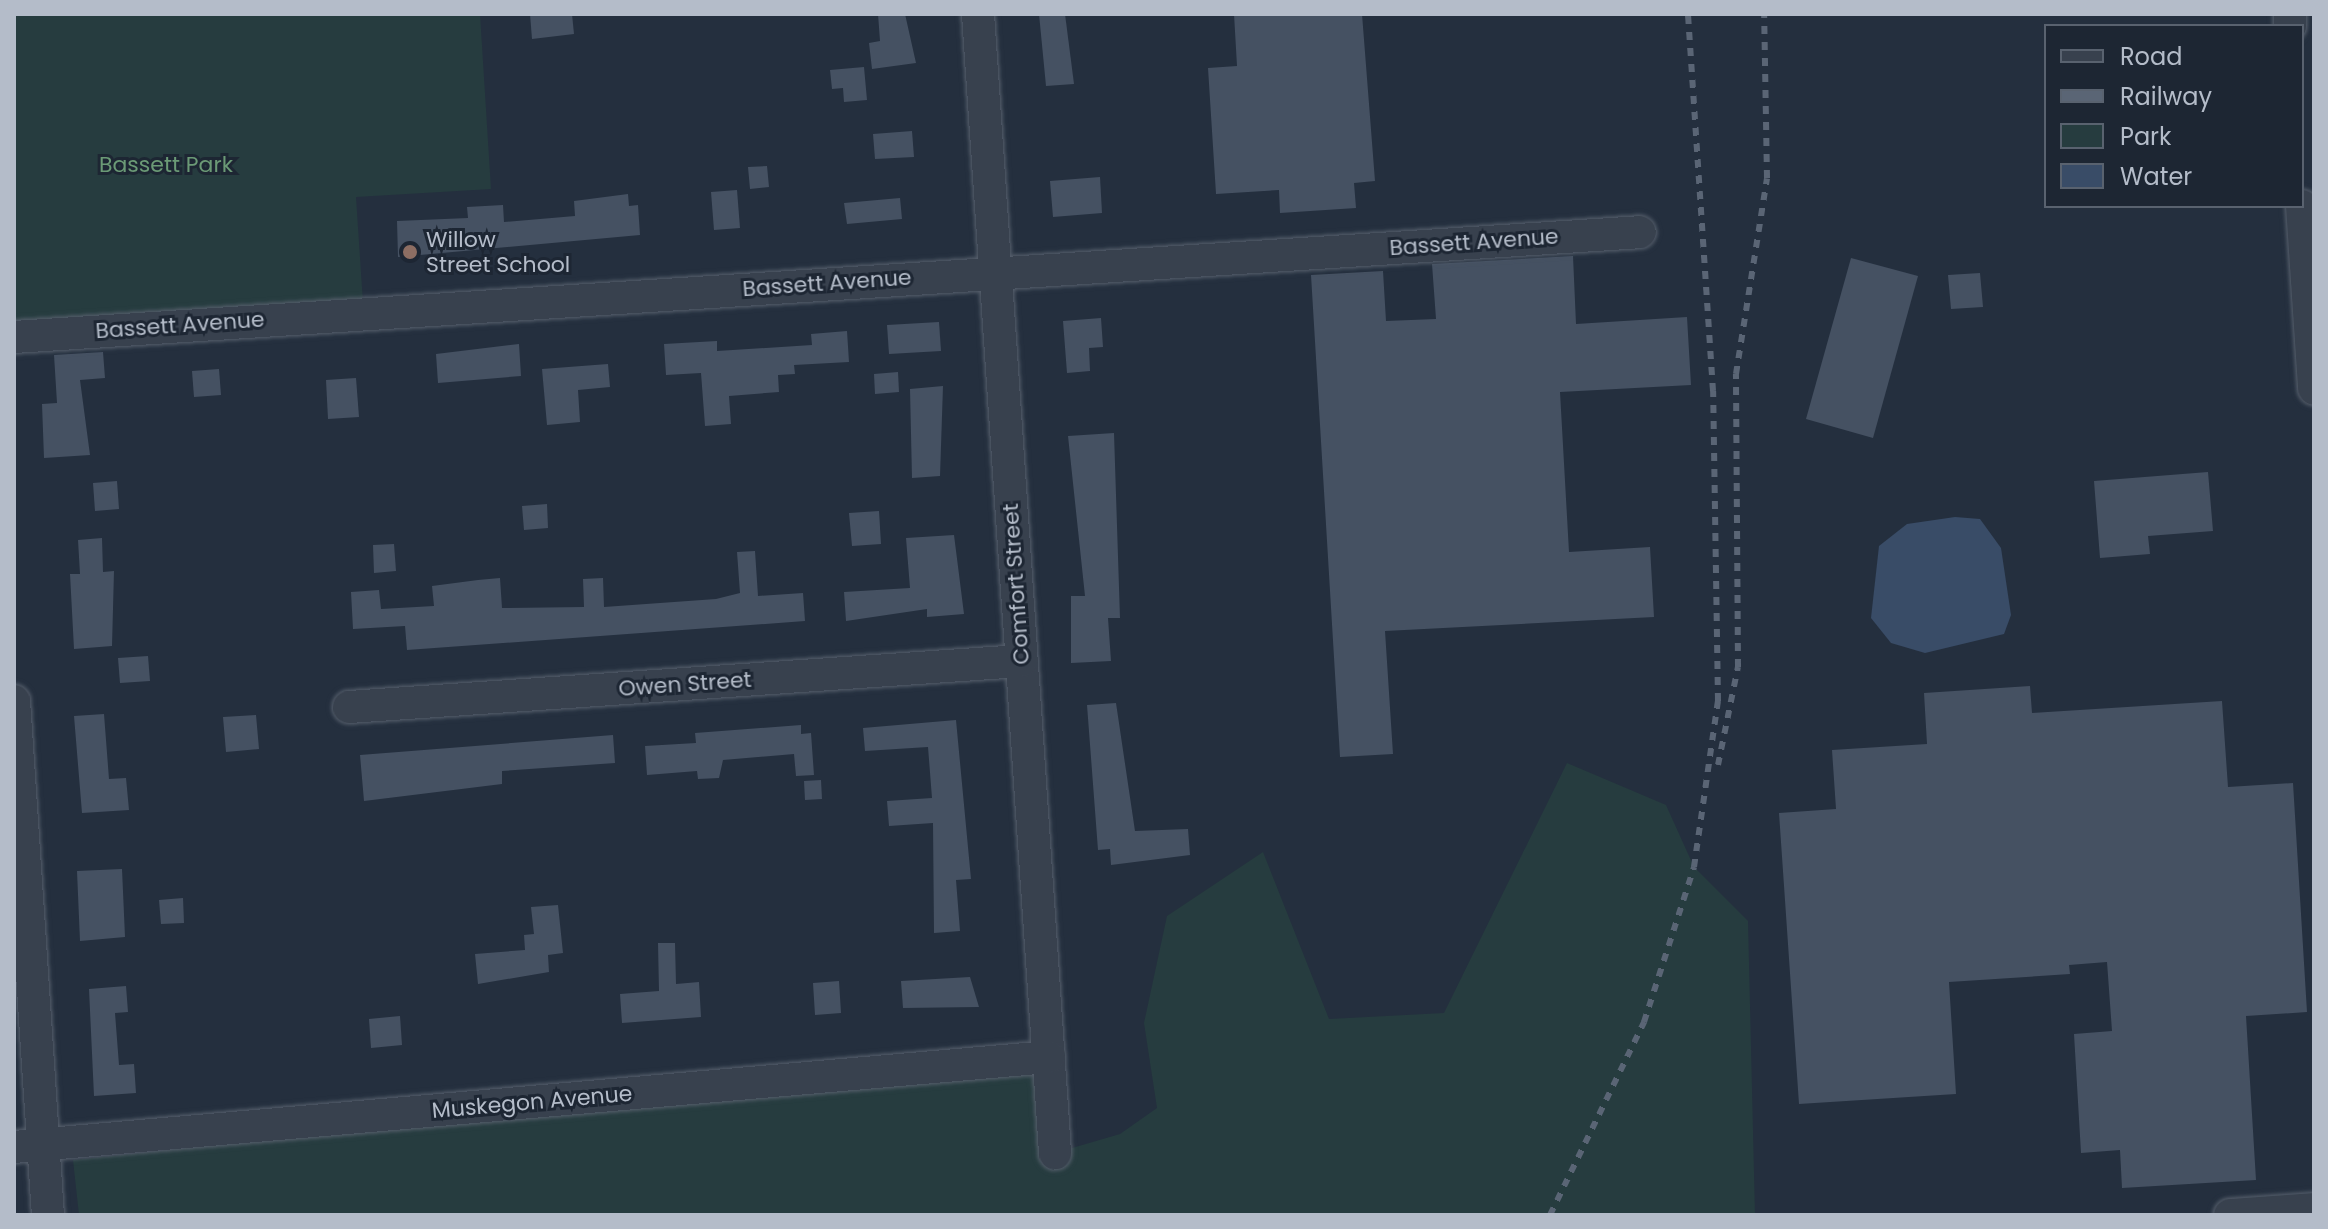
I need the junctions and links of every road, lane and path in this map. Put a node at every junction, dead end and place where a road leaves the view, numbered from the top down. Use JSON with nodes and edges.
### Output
{"nodes":[{"id":1,"x":978,"y":14,"type":"edge"},
{"id":2,"x":2302,"y":208,"type":"edge"},
{"id":3,"x":1640,"y":232,"type":"dead end"},
{"id":4,"x":996,"y":271,"type":"junction"},
{"id":5,"x":14,"y":337,"type":"edge"},
{"id":6,"x":2314,"y":389,"type":"edge"},
{"id":7,"x":1021,"y":661,"type":"junction"},
{"id":8,"x":14,"y":701,"type":"edge"},
{"id":9,"x":349,"y":707,"type":"dead end"},
{"id":10,"x":1049,"y":1057,"type":"junction"},
{"id":11,"x":28,"y":1146,"type":"edge"},
{"id":12,"x":1055,"y":1153,"type":"dead end"},
{"id":13,"x":2314,"y":1209,"type":"edge"},
{"id":14,"x":48,"y":1215,"type":"edge"},
{"id":15,"x":2230,"y":1215,"type":"edge"}],
"edges":[{"from":1,"to":4,"type":"street","name":"Comfort Street"},
{"from":2,"to":6,"type":"street"},
{"from":3,"to":4,"type":"street","name":"Bassett Avenue"},
{"from":4,"to":5,"type":"street","name":"Bassett Avenue"},
{"from":4,"to":7,"type":"street","name":"Comfort Street"},
{"from":7,"to":9,"type":"street","name":"Owen Street"},
{"from":7,"to":10,"type":"street","name":"Comfort Street"},
{"from":8,"to":11,"type":"street"},
{"from":10,"to":11,"type":"street","name":"Muskegon Avenue"},
{"from":10,"to":12,"type":"street","name":"Comfort Street"},
{"from":11,"to":14,"type":"street"},
{"from":13,"to":15,"type":"street"}]}
